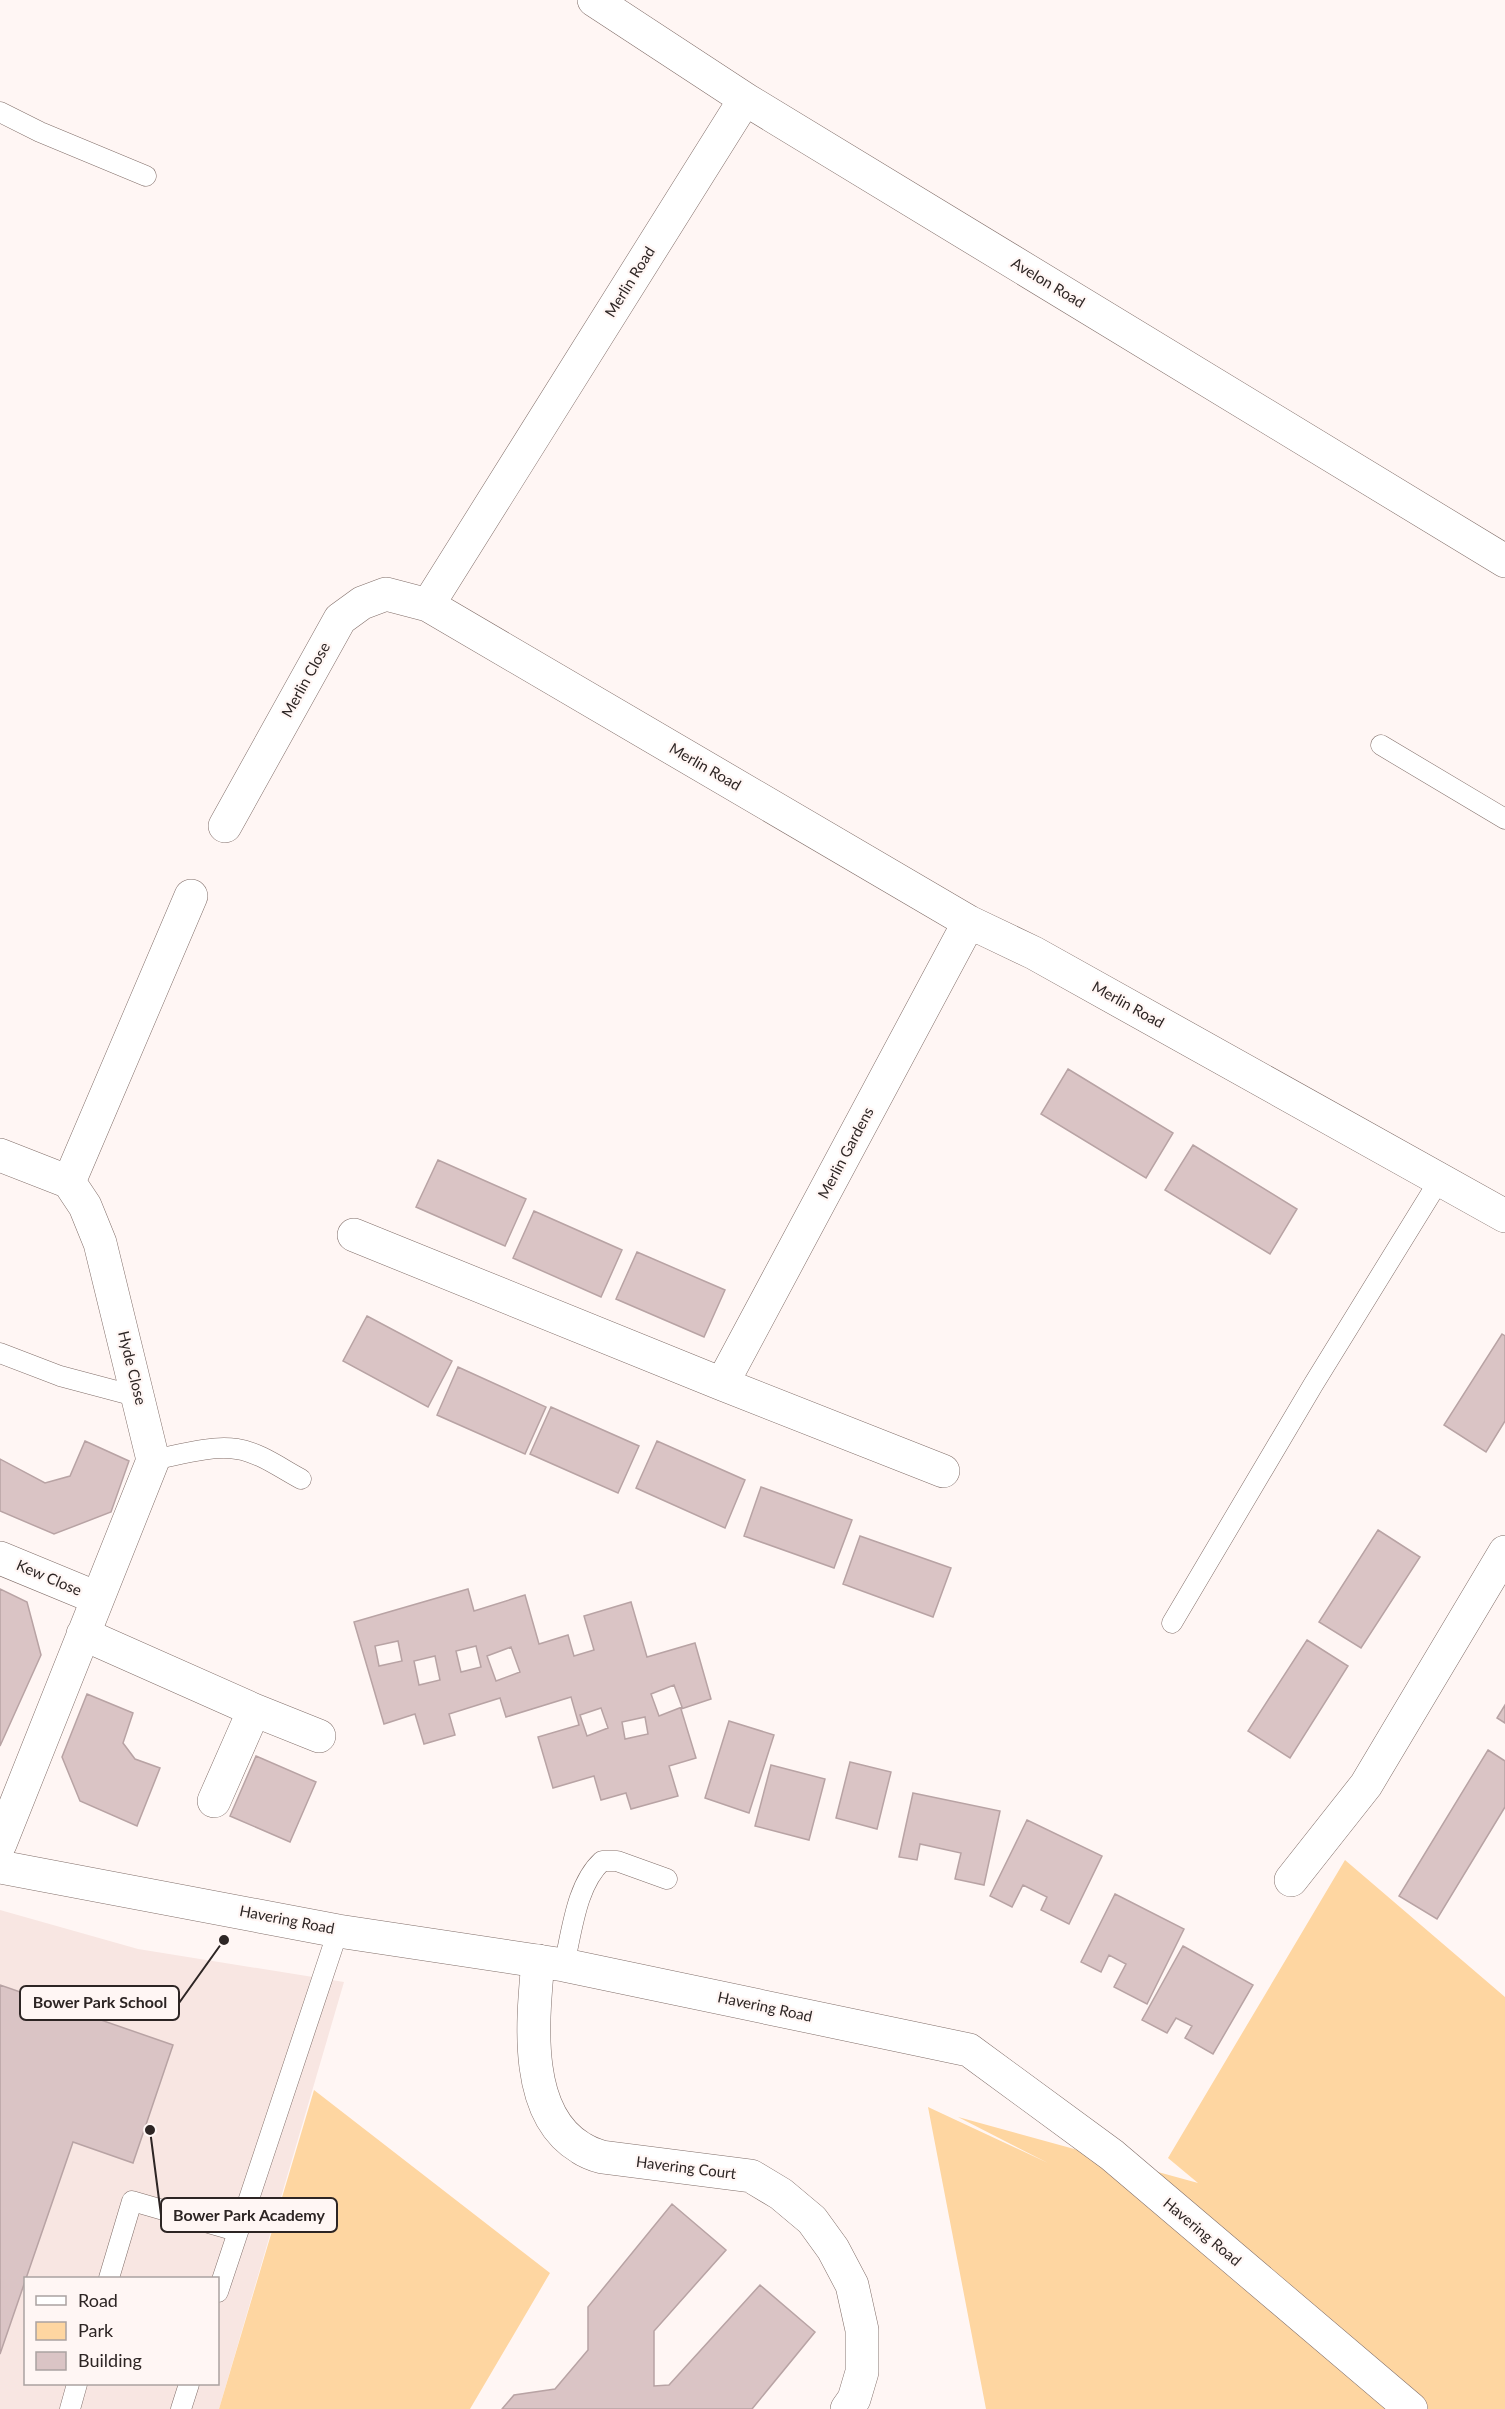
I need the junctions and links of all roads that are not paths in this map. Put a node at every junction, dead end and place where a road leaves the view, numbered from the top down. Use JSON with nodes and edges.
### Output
{"nodes":[{"id":1,"x":594,"y":0,"type":"edge"},
{"id":2,"x":745,"y":99,"type":"junction"},
{"id":3,"x":0,"y":112,"type":"edge"},
{"id":4,"x":146,"y":176,"type":"dead end"},
{"id":5,"x":1505,"y":561,"type":"edge"},
{"id":6,"x":428,"y":605,"type":"junction"},
{"id":7,"x":1381,"y":745,"type":"dead end"},
{"id":8,"x":1505,"y":819,"type":"edge"},
{"id":9,"x":225,"y":826,"type":"dead end"},
{"id":10,"x":191,"y":896,"type":"dead end"},
{"id":11,"x":969,"y":922,"type":"junction"},
{"id":12,"x":0,"y":1155,"type":"edge"},
{"id":13,"x":1440,"y":1179,"type":"junction"},
{"id":14,"x":69,"y":1182,"type":"junction"},
{"id":15,"x":1505,"y":1216,"type":"edge"},
{"id":16,"x":354,"y":1234,"type":"dead end"},
{"id":17,"x":0,"y":1353,"type":"edge"},
{"id":18,"x":722,"y":1384,"type":"junction"},
{"id":19,"x":139,"y":1397,"type":"junction"},
{"id":20,"x":153,"y":1460,"type":"junction"},
{"id":21,"x":943,"y":1471,"type":"dead end"},
{"id":22,"x":301,"y":1479,"type":"dead end"},
{"id":23,"x":1505,"y":1552,"type":"edge"},
{"id":24,"x":0,"y":1558,"type":"edge"},
{"id":25,"x":98,"y":1598,"type":"junction"},
{"id":26,"x":1172,"y":1623,"type":"dead end"},
{"id":27,"x":83,"y":1634,"type":"junction"},
{"id":28,"x":254,"y":1710,"type":"junction"},
{"id":29,"x":320,"y":1736,"type":"dead end"},
{"id":30,"x":214,"y":1801,"type":"dead end"},
{"id":31,"x":0,"y":1844,"type":"edge"},
{"id":32,"x":0,"y":1867,"type":"edge"},
{"id":33,"x":667,"y":1879,"type":"dead end"},
{"id":34,"x":1291,"y":1880,"type":"dead end"},
{"id":35,"x":338,"y":1931,"type":"junction"},
{"id":36,"x":551,"y":1963,"type":"junction"},
{"id":37,"x":236,"y":2231,"type":"junction"},
{"id":38,"x":109,"y":2277,"type":"edge"},
{"id":39,"x":219,"y":2289,"type":"edge"},
{"id":40,"x":77,"y":2385,"type":"edge"},
{"id":41,"x":189,"y":2385,"type":"edge"},
{"id":42,"x":69,"y":2409,"type":"edge"},
{"id":43,"x":181,"y":2409,"type":"edge"},
{"id":44,"x":846,"y":2409,"type":"edge"},
{"id":45,"x":1411,"y":2409,"type":"edge"}],
"edges":[{"from":1,"to":2,"type":"street","name":"Avelon Road"},
{"from":2,"to":5,"type":"street","name":"Avelon Road"},
{"from":2,"to":6,"type":"street","name":"Merlin Road"},
{"from":3,"to":4,"type":"lane"},
{"from":6,"to":9,"type":"street","name":"Merlin Close"},
{"from":6,"to":11,"type":"street","name":"Merlin Road"},
{"from":7,"to":8,"type":"lane"},
{"from":10,"to":14,"type":"street"},
{"from":11,"to":13,"type":"street","name":"Merlin Road"},
{"from":11,"to":18,"type":"street","name":"Merlin Gardens"},
{"from":12,"to":14,"type":"street"},
{"from":13,"to":15,"type":"street","name":"Merlin Road"},
{"from":13,"to":26,"type":"lane"},
{"from":14,"to":19,"type":"street","name":"Hyde Close"},
{"from":16,"to":18,"type":"street"},
{"from":17,"to":19,"type":"lane"},
{"from":18,"to":21,"type":"street"},
{"from":19,"to":20,"type":"street","name":"Hyde Close"},
{"from":20,"to":22,"type":"lane"},
{"from":20,"to":25,"type":"street"},
{"from":23,"to":34,"type":"street"},
{"from":24,"to":25,"type":"street","name":"Kew Close"},
{"from":25,"to":27,"type":"street"},
{"from":27,"to":28,"type":"street"},
{"from":27,"to":31,"type":"street"},
{"from":28,"to":29,"type":"street"},
{"from":28,"to":30,"type":"street"},
{"from":32,"to":35,"type":"street","name":"Havering Road"},
{"from":33,"to":36,"type":"lane"},
{"from":35,"to":36,"type":"street","name":"Havering Road"},
{"from":35,"to":37,"type":"lane"},
{"from":36,"to":44,"type":"street","name":"Havering Court"},
{"from":36,"to":45,"type":"street","name":"Havering Road"},
{"from":37,"to":38,"type":"lane"},
{"from":37,"to":39,"type":"lane"},
{"from":40,"to":42,"type":"lane"},
{"from":41,"to":43,"type":"lane"}]}
